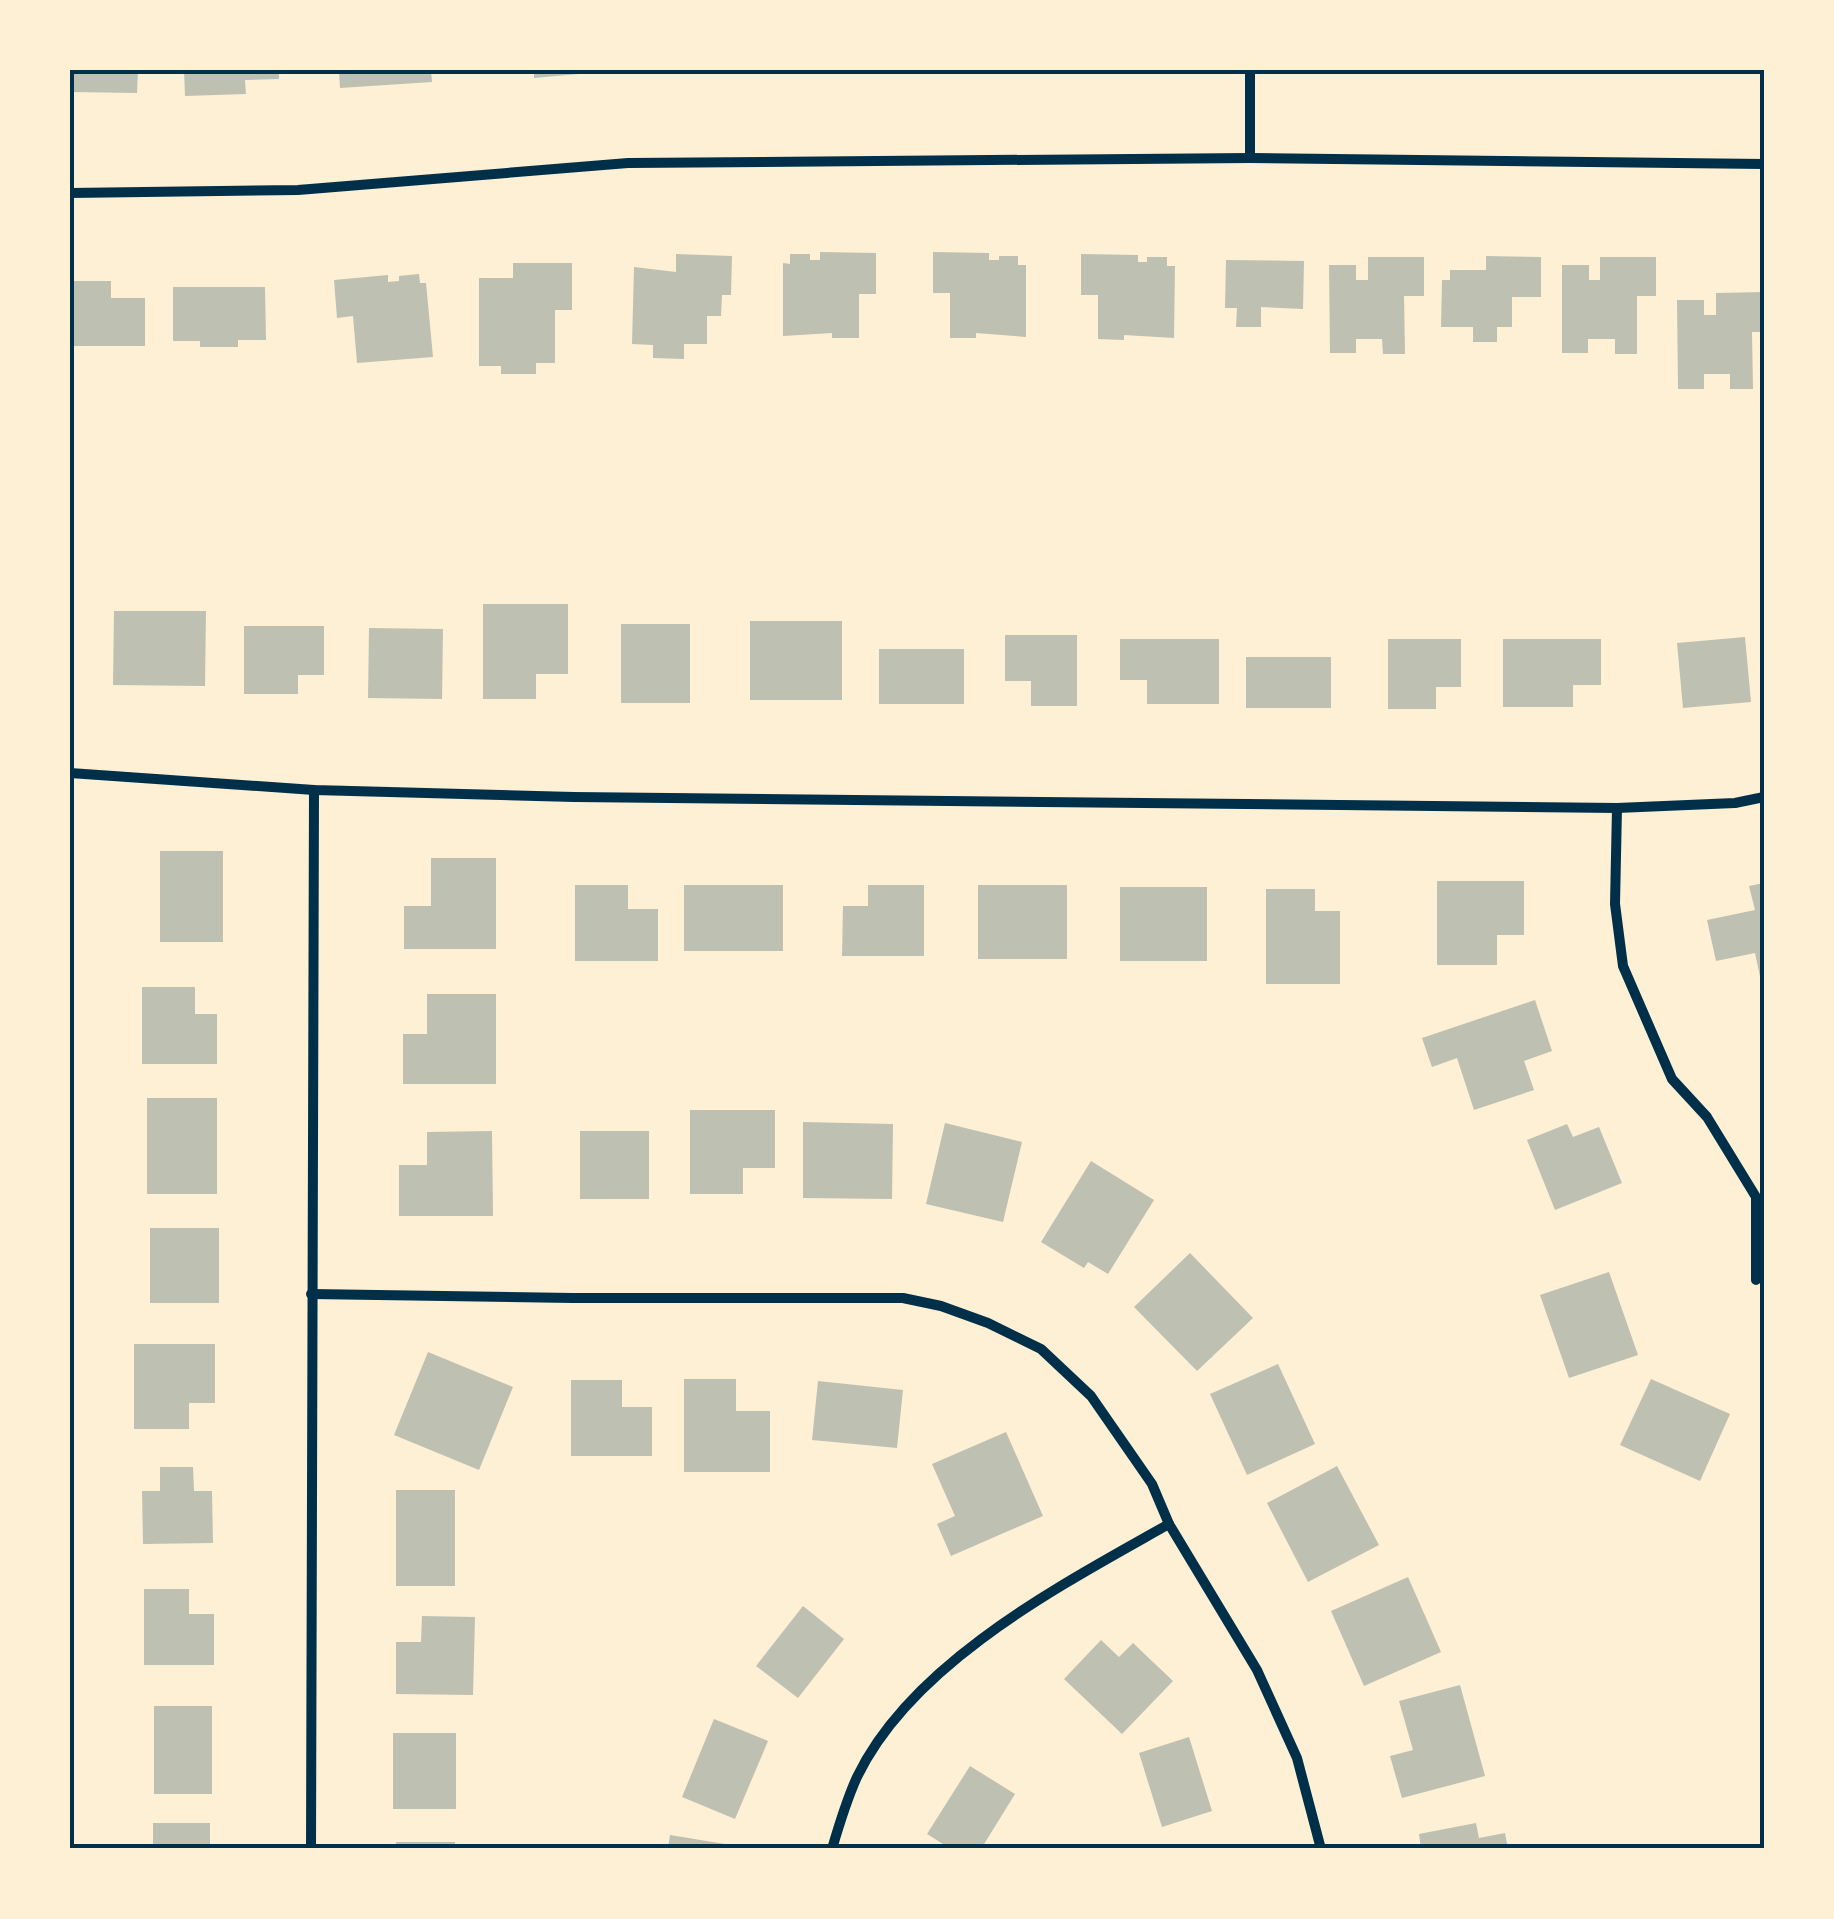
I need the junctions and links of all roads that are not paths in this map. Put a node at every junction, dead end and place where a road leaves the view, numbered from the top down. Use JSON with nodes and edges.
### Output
{"nodes":[{"id":1,"x":1250,"y":70,"type":"edge"},
{"id":2,"x":1250,"y":158,"type":"junction"},
{"id":3,"x":1764,"y":164,"type":"edge"},
{"id":4,"x":70,"y":193,"type":"edge"},
{"id":5,"x":70,"y":773,"type":"edge"},
{"id":6,"x":314,"y":790,"type":"junction"},
{"id":7,"x":1764,"y":797,"type":"edge"},
{"id":8,"x":1617,"y":808,"type":"junction"},
{"id":9,"x":1756,"y":1280,"type":"dead end"},
{"id":10,"x":311,"y":1294,"type":"junction"},
{"id":11,"x":1169,"y":1524,"type":"junction"},
{"id":12,"x":311,"y":1849,"type":"edge"},
{"id":13,"x":832,"y":1849,"type":"edge"},
{"id":14,"x":1322,"y":1849,"type":"edge"}],
"edges":[{"from":1,"to":2,"type":"street"},
{"from":2,"to":3,"type":"street"},
{"from":2,"to":4,"type":"street"},
{"from":5,"to":6,"type":"street"},
{"from":6,"to":8,"type":"street"},
{"from":6,"to":10,"type":"street"},
{"from":7,"to":8,"type":"street"},
{"from":8,"to":9,"type":"street"},
{"from":10,"to":11,"type":"street"},
{"from":10,"to":12,"type":"street"},
{"from":11,"to":13,"type":"street"},
{"from":11,"to":14,"type":"street"}]}
